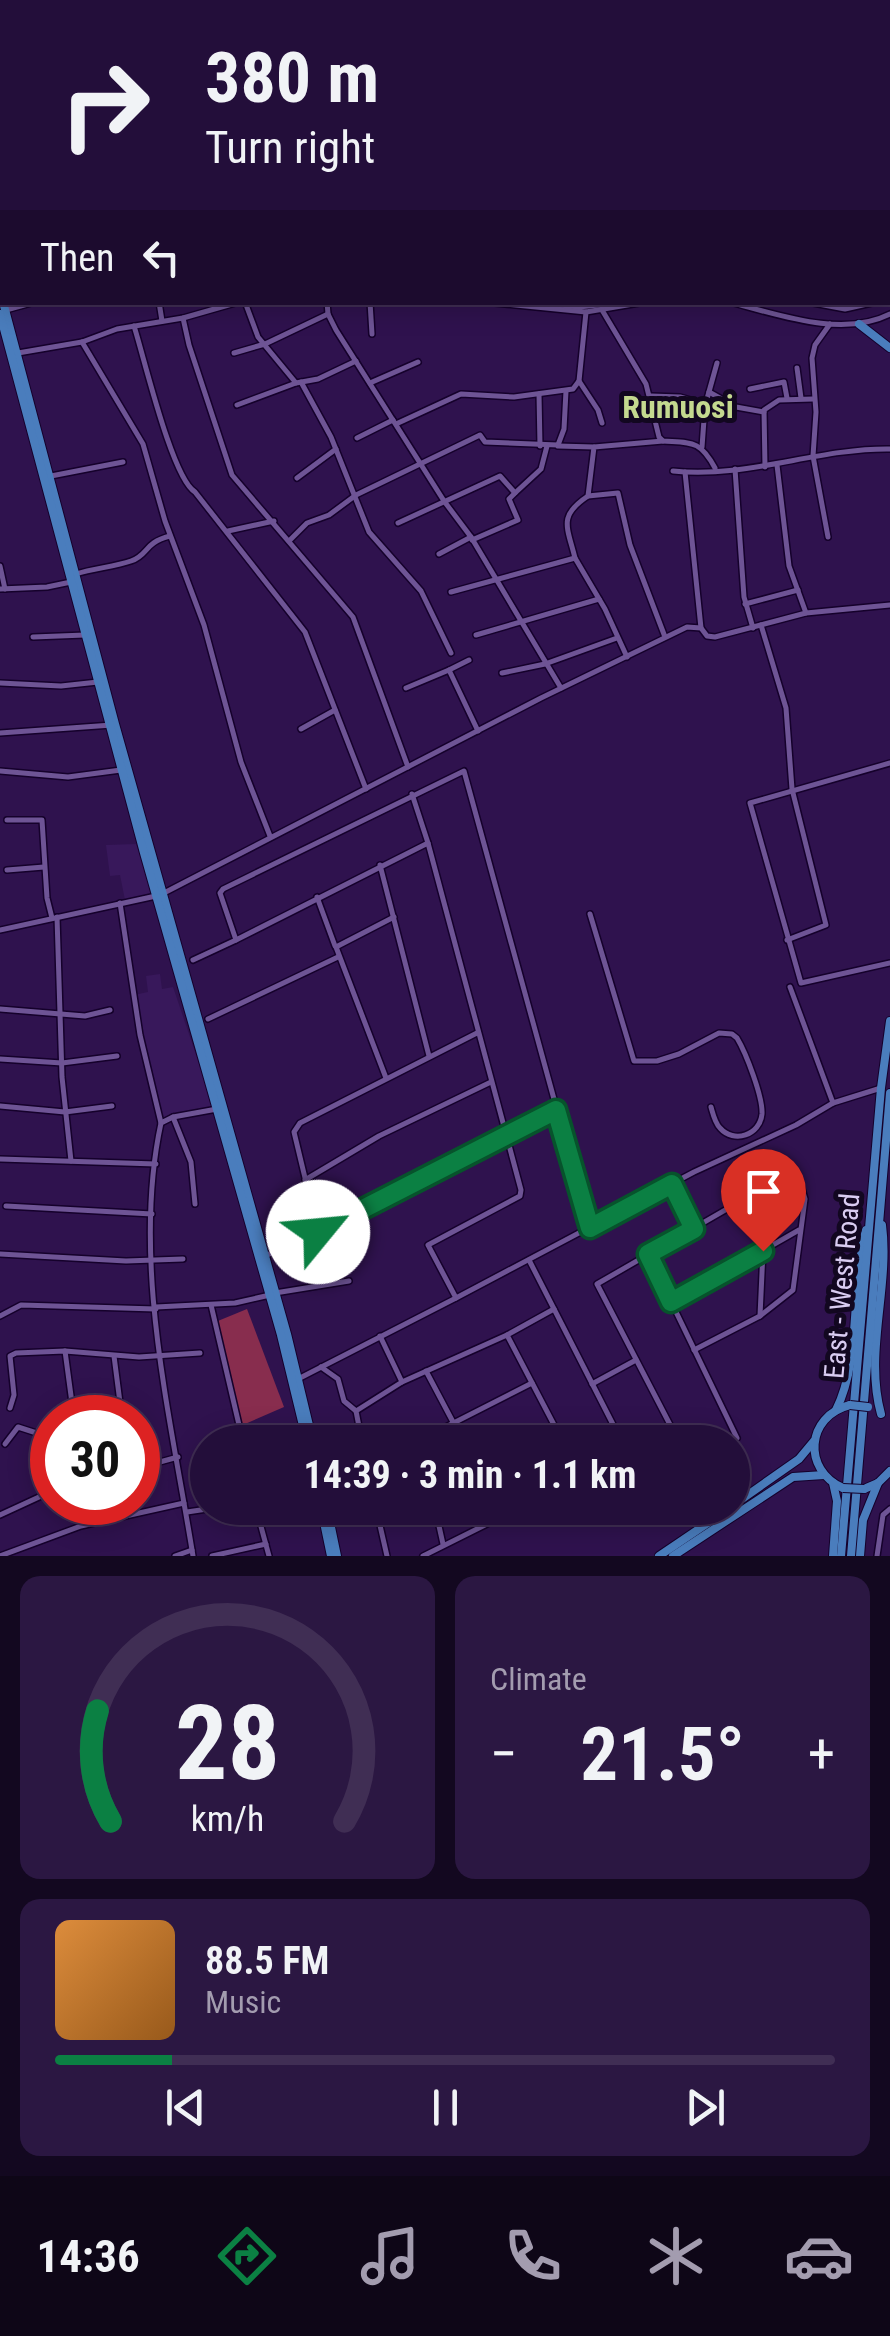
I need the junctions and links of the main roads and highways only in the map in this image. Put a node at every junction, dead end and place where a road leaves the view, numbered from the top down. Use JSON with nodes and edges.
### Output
{"nodes":[{"id":1,"x":3,"y":307,"type":"edge"},
{"id":2,"x":859,"y":324,"type":"road end"},
{"id":3,"x":890,"y":348,"type":"edge"},
{"id":4,"x":74,"y":578,"type":"junction"},
{"id":5,"x":112,"y":725,"type":"junction"},
{"id":6,"x":159,"y":895,"type":"junction"},
{"id":7,"x":890,"y":1021,"type":"edge"},
{"id":8,"x":890,"y":1093,"type":"edge"},
{"id":9,"x":874,"y":1214,"type":"junction"},
{"id":10,"x":272,"y":1294,"type":"junction"},
{"id":11,"x":836,"y":1410,"type":"junction"},
{"id":12,"x":886,"y":1417,"type":"edge"},
{"id":13,"x":306,"y":1425,"type":"edge"},
{"id":14,"x":307,"y":1425,"type":"edge"},
{"id":15,"x":814,"y":1441,"type":"junction"},
{"id":16,"x":890,"y":1471,"type":"edge"},
{"id":17,"x":824,"y":1476,"type":"junction"},
{"id":18,"x":833,"y":1483,"type":"junction"},
{"id":19,"x":878,"y":1483,"type":"junction"},
{"id":20,"x":750,"y":1494,"type":"edge"},
{"id":21,"x":328,"y":1525,"type":"edge"},
{"id":22,"x":705,"y":1525,"type":"edge"},
{"id":23,"x":685,"y":1553,"type":"edge"},
{"id":24,"x":334,"y":1556,"type":"edge"},
{"id":25,"x":659,"y":1556,"type":"edge"},
{"id":26,"x":672,"y":1556,"type":"edge"},
{"id":27,"x":832,"y":1556,"type":"edge"},
{"id":28,"x":841,"y":1556,"type":"edge"},
{"id":29,"x":851,"y":1556,"type":"edge"},
{"id":30,"x":860,"y":1556,"type":"edge"}],
"edges":[{"from":1,"to":4,"type":"main road"},
{"from":1,"to":4,"type":"main road"},
{"from":2,"to":3,"type":"main road"},
{"from":4,"to":5,"type":"main road"},
{"from":4,"to":5,"type":"main road"},
{"from":5,"to":6,"type":"main road"},
{"from":5,"to":6,"type":"main road"},
{"from":6,"to":10,"type":"main road"},
{"from":6,"to":10,"type":"main road"},
{"from":7,"to":9,"type":"main road","name":"East - West Road"},
{"from":8,"to":9,"type":"main road","name":"East - West Road"},
{"from":9,"to":11,"type":"main road"},
{"from":9,"to":12,"type":"main road"},
{"from":9,"to":28,"type":"main road","name":"East - West Road"},
{"from":9,"to":29,"type":"main road","name":"East - West Road"},
{"from":10,"to":13,"type":"main road"},
{"from":10,"to":14,"type":"main road"},
{"from":11,"to":12,"type":"main road","bridge":true},
{"from":11,"to":15,"type":"main road"},
{"from":15,"to":17,"type":"main road"},
{"from":15,"to":20,"type":"main road"},
{"from":16,"to":19,"type":"main road"},
{"from":17,"to":18,"type":"main road"},
{"from":17,"to":23,"type":"main road"},
{"from":18,"to":19,"type":"main road","bridge":true},
{"from":18,"to":27,"type":"main road"},
{"from":19,"to":30,"type":"main road"},
{"from":21,"to":24,"type":"main road"},
{"from":22,"to":25,"type":"main road"},
{"from":23,"to":26,"type":"main road"}]}
